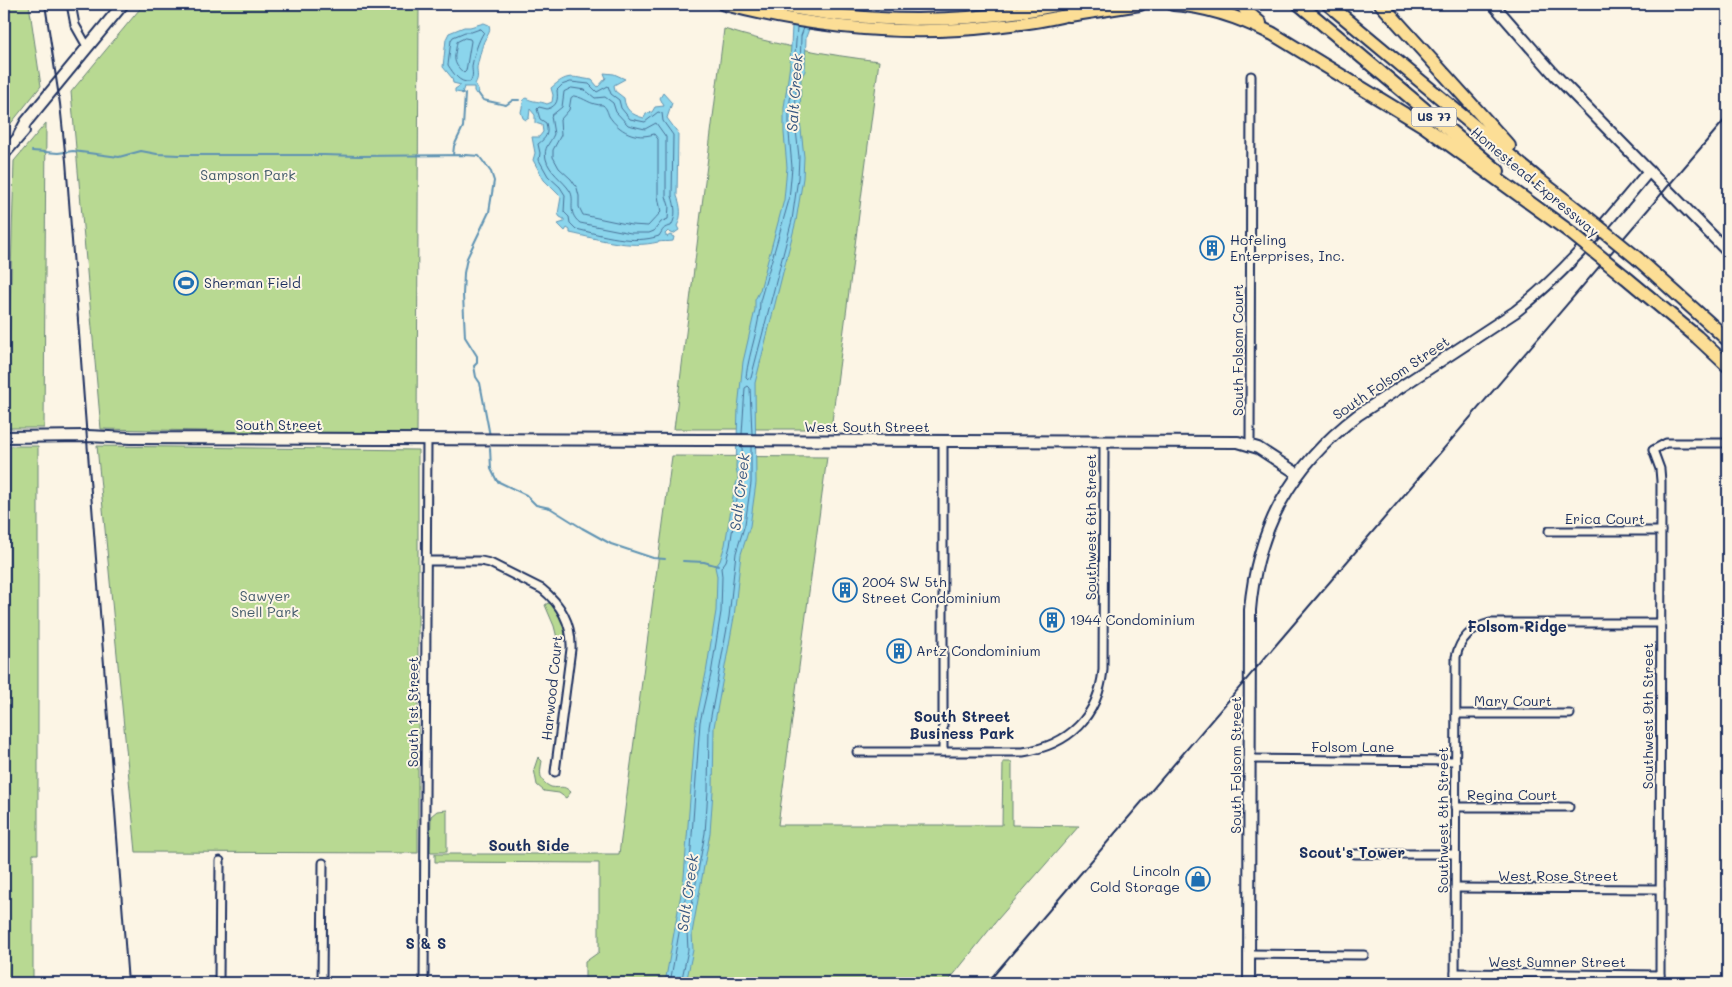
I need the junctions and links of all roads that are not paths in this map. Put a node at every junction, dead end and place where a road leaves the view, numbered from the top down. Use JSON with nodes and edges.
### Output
{"nodes":[{"id":1,"x":71,"y":4,"type":"edge"},
{"id":2,"x":123,"y":4,"type":"edge"},
{"id":3,"x":723,"y":4,"type":"edge"},
{"id":4,"x":773,"y":4,"type":"edge"},
{"id":5,"x":1106,"y":4,"type":"edge"},
{"id":6,"x":1140,"y":4,"type":"edge"},
{"id":7,"x":1173,"y":4,"type":"edge"},
{"id":8,"x":1242,"y":4,"type":"edge"},
{"id":9,"x":1299,"y":4,"type":"edge"},
{"id":10,"x":1328,"y":4,"type":"edge"},
{"id":11,"x":1381,"y":4,"type":"edge"},
{"id":12,"x":1495,"y":5,"type":"edge"},
{"id":13,"x":1066,"y":9,"type":"edge"},
{"id":14,"x":1273,"y":34,"type":"junction"},
{"id":15,"x":88,"y":48,"type":"junction"},
{"id":16,"x":1251,"y":76,"type":"dead end"},
{"id":17,"x":4,"y":154,"type":"edge"},
{"id":18,"x":1649,"y":171,"type":"junction"},
{"id":19,"x":1539,"y":180,"type":"junction"},
{"id":20,"x":1570,"y":232,"type":"junction"},
{"id":21,"x":1728,"y":252,"type":"edge"},
{"id":22,"x":1728,"y":340,"type":"edge"},
{"id":23,"x":1728,"y":366,"type":"edge"},
{"id":24,"x":4,"y":437,"type":"edge"},
{"id":25,"x":427,"y":440,"type":"junction"},
{"id":26,"x":944,"y":441,"type":"junction"},
{"id":27,"x":1104,"y":442,"type":"junction"},
{"id":28,"x":1728,"y":443,"type":"edge"},
{"id":29,"x":1250,"y":444,"type":"junction"},
{"id":30,"x":1298,"y":474,"type":"junction"},
{"id":31,"x":1549,"y":531,"type":"dead end"},
{"id":32,"x":1661,"y":531,"type":"junction"},
{"id":33,"x":426,"y":561,"type":"junction"},
{"id":34,"x":1661,"y":623,"type":"junction"},
{"id":35,"x":1456,"y":714,"type":"junction"},
{"id":36,"x":1570,"y":714,"type":"dead end"},
{"id":37,"x":857,"y":752,"type":"dead end"},
{"id":38,"x":943,"y":752,"type":"junction"},
{"id":39,"x":1249,"y":759,"type":"junction"},
{"id":40,"x":1456,"y":761,"type":"junction"},
{"id":41,"x":555,"y":772,"type":"dead end"},
{"id":42,"x":1456,"y":807,"type":"junction"},
{"id":43,"x":1569,"y":808,"type":"dead end"},
{"id":44,"x":1355,"y":854,"type":"dead end"},
{"id":45,"x":1455,"y":854,"type":"junction"},
{"id":46,"x":220,"y":861,"type":"dead end"},
{"id":47,"x":323,"y":862,"type":"dead end"},
{"id":48,"x":1455,"y":888,"type":"junction"},
{"id":49,"x":1660,"y":889,"type":"junction"},
{"id":50,"x":1249,"y":954,"type":"junction"},
{"id":51,"x":1364,"y":955,"type":"dead end"},
{"id":52,"x":1455,"y":973,"type":"junction"},
{"id":53,"x":1660,"y":975,"type":"junction"},
{"id":54,"x":219,"y":983,"type":"edge"},
{"id":55,"x":322,"y":983,"type":"edge"},
{"id":56,"x":424,"y":983,"type":"edge"},
{"id":57,"x":1249,"y":983,"type":"edge"},
{"id":58,"x":1454,"y":983,"type":"edge"},
{"id":59,"x":1660,"y":983,"type":"edge"}],
"edges":[{"from":1,"to":15,"type":"street"},
{"from":2,"to":15,"type":"street"},
{"from":3,"to":13,"type":"main road"},
{"from":4,"to":13,"type":"main road"},
{"from":5,"to":13,"type":"main road"},
{"from":6,"to":13,"type":"highway"},
{"from":7,"to":14,"type":"highway"},
{"from":8,"to":14,"type":"highway"},
{"from":9,"to":20,"type":"highway","name":"Homestead Expressway","number":"US 77"},
{"from":10,"to":19,"type":"highway","name":"Homestead Expressway","number":"US 77"},
{"from":11,"to":19,"type":"highway"},
{"from":12,"to":18,"type":"street"},
{"from":14,"to":20,"type":"highway"},
{"from":15,"to":17,"type":"street"},
{"from":16,"to":29,"type":"street","name":"South Folsom Court"},
{"from":18,"to":21,"type":"street"},
{"from":18,"to":30,"type":"street","name":"South Folsom Street"},
{"from":19,"to":22,"type":"highway","name":"Homestead Expressway","number":"US 77","bridge":true},
{"from":20,"to":23,"type":"highway","name":"Homestead Expressway","number":"US 77","bridge":true},
{"from":24,"to":25,"type":"street","name":"South Street"},
{"from":25,"to":26,"type":"street","name":"West South Street"},
{"from":25,"to":33,"type":"street","name":"South 1st Street"},
{"from":26,"to":27,"type":"street","name":"West South Street"},
{"from":26,"to":38,"type":"street"},
{"from":27,"to":29,"type":"street","name":"West South Street"},
{"from":27,"to":38,"type":"street","name":"Southwest 6th Street"},
{"from":28,"to":32,"type":"street","name":"Southwest 9th Street"},
{"from":29,"to":30,"type":"street","name":"West South Street"},
{"from":30,"to":39,"type":"street","name":"South Folsom Street"},
{"from":31,"to":32,"type":"street","name":"Erica Court"},
{"from":32,"to":34,"type":"street","name":"Southwest 9th Street"},
{"from":33,"to":41,"type":"street","name":"Harwood Court"},
{"from":33,"to":56,"type":"street","name":"South 1st Street"},
{"from":34,"to":35,"type":"street","name":"Southwest 8th Street"},
{"from":34,"to":49,"type":"street","name":"Southwest 9th Street"},
{"from":35,"to":36,"type":"street","name":"Mary Court"},
{"from":35,"to":40,"type":"street","name":"Southwest 8th Street"},
{"from":37,"to":38,"type":"street","name":"Southwest 6th Street"},
{"from":39,"to":40,"type":"street","name":"Folsom Lane"},
{"from":39,"to":50,"type":"street","name":"South Folsom Street"},
{"from":40,"to":42,"type":"street","name":"Southwest 8th Street"},
{"from":42,"to":43,"type":"street","name":"Regina Court"},
{"from":42,"to":45,"type":"street","name":"Southwest 8th Street"},
{"from":44,"to":45,"type":"street"},
{"from":45,"to":48,"type":"street","name":"Southwest 8th Street"},
{"from":46,"to":54,"type":"street"},
{"from":47,"to":55,"type":"street"},
{"from":48,"to":49,"type":"street","name":"West Rose Street"},
{"from":48,"to":52,"type":"street","name":"Southwest 8th Street"},
{"from":49,"to":53,"type":"street","name":"Southwest 9th Street"},
{"from":50,"to":51,"type":"street"},
{"from":50,"to":57,"type":"street","name":"South Folsom Street"},
{"from":52,"to":53,"type":"street","name":"West Sumner Street"},
{"from":52,"to":58,"type":"street","name":"Southwest 8th Street"},
{"from":53,"to":59,"type":"street","name":"Southwest 9th Street"}]}
